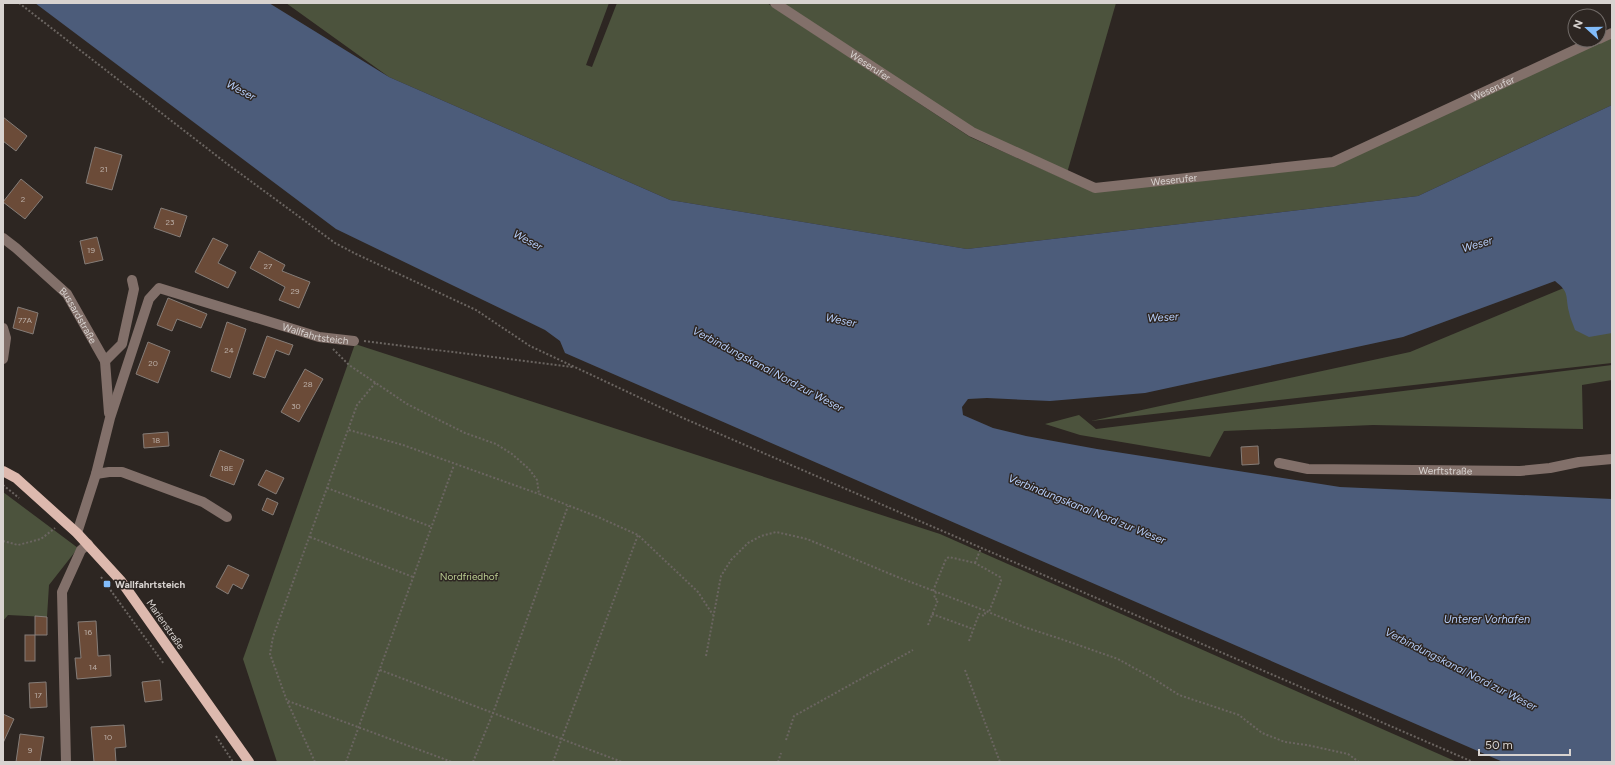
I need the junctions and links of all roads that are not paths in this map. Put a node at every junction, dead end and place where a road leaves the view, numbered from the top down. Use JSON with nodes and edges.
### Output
{"nodes":[{"id":1,"x":775,"y":3,"type":"edge"},
{"id":2,"x":1579,"y":48,"type":"edge"},
{"id":3,"x":3,"y":238,"type":"edge"},
{"id":4,"x":132,"y":280,"type":"dead end"},
{"id":5,"x":3,"y":328,"type":"edge"},
{"id":6,"x":354,"y":341,"type":"dead end"},
{"id":7,"x":3,"y":359,"type":"edge"},
{"id":8,"x":105,"y":361,"type":"junction"},
{"id":9,"x":110,"y":418,"type":"junction"},
{"id":10,"x":1612,"y":459,"type":"edge"},
{"id":11,"x":1279,"y":462,"type":"dead end"},
{"id":12,"x":3,"y":471,"type":"edge"},
{"id":13,"x":96,"y":474,"type":"junction"},
{"id":14,"x":227,"y":517,"type":"dead end"},
{"id":15,"x":77,"y":533,"type":"junction"},
{"id":16,"x":88,"y":544,"type":"junction"},
{"id":17,"x":66,"y":762,"type":"edge"},
{"id":18,"x":249,"y":762,"type":"edge"}],
"edges":[{"from":1,"to":2,"type":"street","name":"Weserufer"},
{"from":3,"to":8,"type":"street","name":"Bussardstraße"},
{"from":4,"to":8,"type":"street"},
{"from":5,"to":7,"type":"street"},
{"from":6,"to":9,"type":"street","name":"Wallfahrtsteich"},
{"from":8,"to":9,"type":"street","name":"Bussardstraße"},
{"from":9,"to":13,"type":"street","name":"Wallfahrtsteich"},
{"from":10,"to":11,"type":"street","name":"Werftstraße"},
{"from":12,"to":15,"type":"main road","name":"Marienstraße"},
{"from":13,"to":14,"type":"street"},
{"from":13,"to":15,"type":"street","name":"Wallfahrtsteich"},
{"from":15,"to":16,"type":"main road","name":"Marienstraße"},
{"from":16,"to":17,"type":"street"},
{"from":16,"to":18,"type":"main road","name":"Marienstraße"}]}
